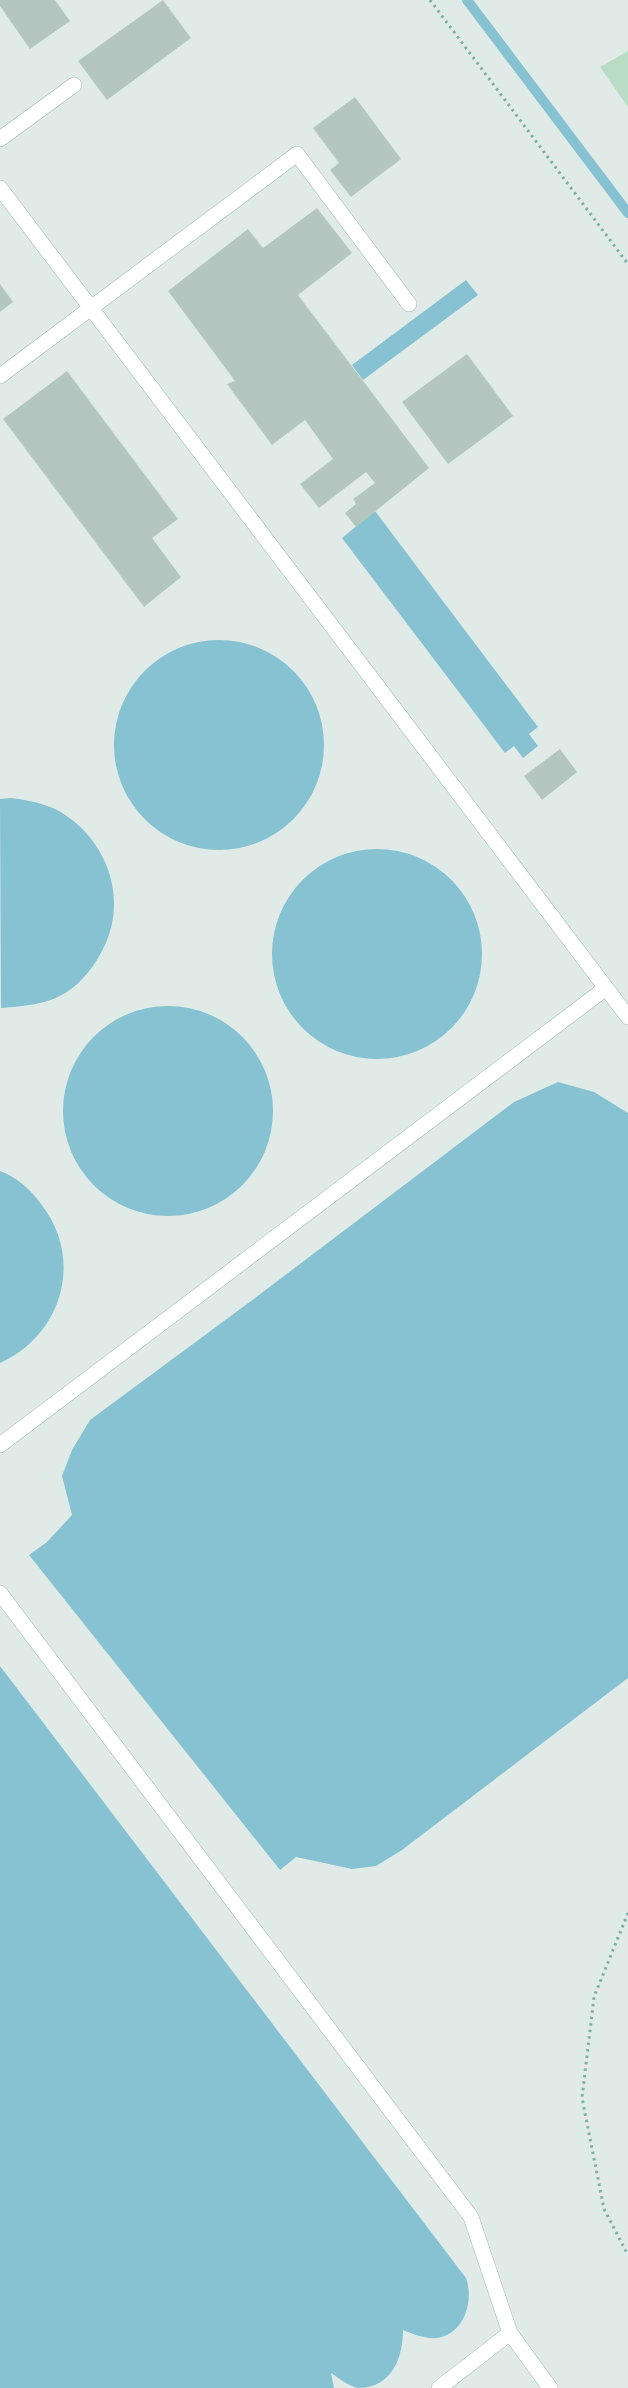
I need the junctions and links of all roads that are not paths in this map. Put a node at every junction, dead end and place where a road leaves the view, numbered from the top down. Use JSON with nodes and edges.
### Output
{"nodes":[{"id":1,"x":74,"y":84,"type":"dead end"},
{"id":2,"x":0,"y":139,"type":"edge"},
{"id":3,"x":0,"y":188,"type":"edge"},
{"id":4,"x":409,"y":304,"type":"dead end"},
{"id":5,"x":91,"y":307,"type":"junction"},
{"id":6,"x":0,"y":376,"type":"edge"},
{"id":7,"x":606,"y":988,"type":"junction"},
{"id":8,"x":628,"y":1017,"type":"edge"},
{"id":9,"x":0,"y":1445,"type":"edge"},
{"id":10,"x":0,"y":1593,"type":"edge"},
{"id":11,"x":510,"y":2333,"type":"junction"},
{"id":12,"x":439,"y":2388,"type":"edge"},
{"id":13,"x":550,"y":2388,"type":"edge"}],
"edges":[{"from":1,"to":2,"type":"lane"},
{"from":3,"to":5,"type":"lane"},
{"from":4,"to":5,"type":"lane"},
{"from":5,"to":6,"type":"lane"},
{"from":5,"to":7,"type":"lane"},
{"from":7,"to":8,"type":"lane"},
{"from":7,"to":9,"type":"lane"},
{"from":10,"to":11,"type":"lane"},
{"from":11,"to":12,"type":"lane"},
{"from":11,"to":13,"type":"lane"}]}
